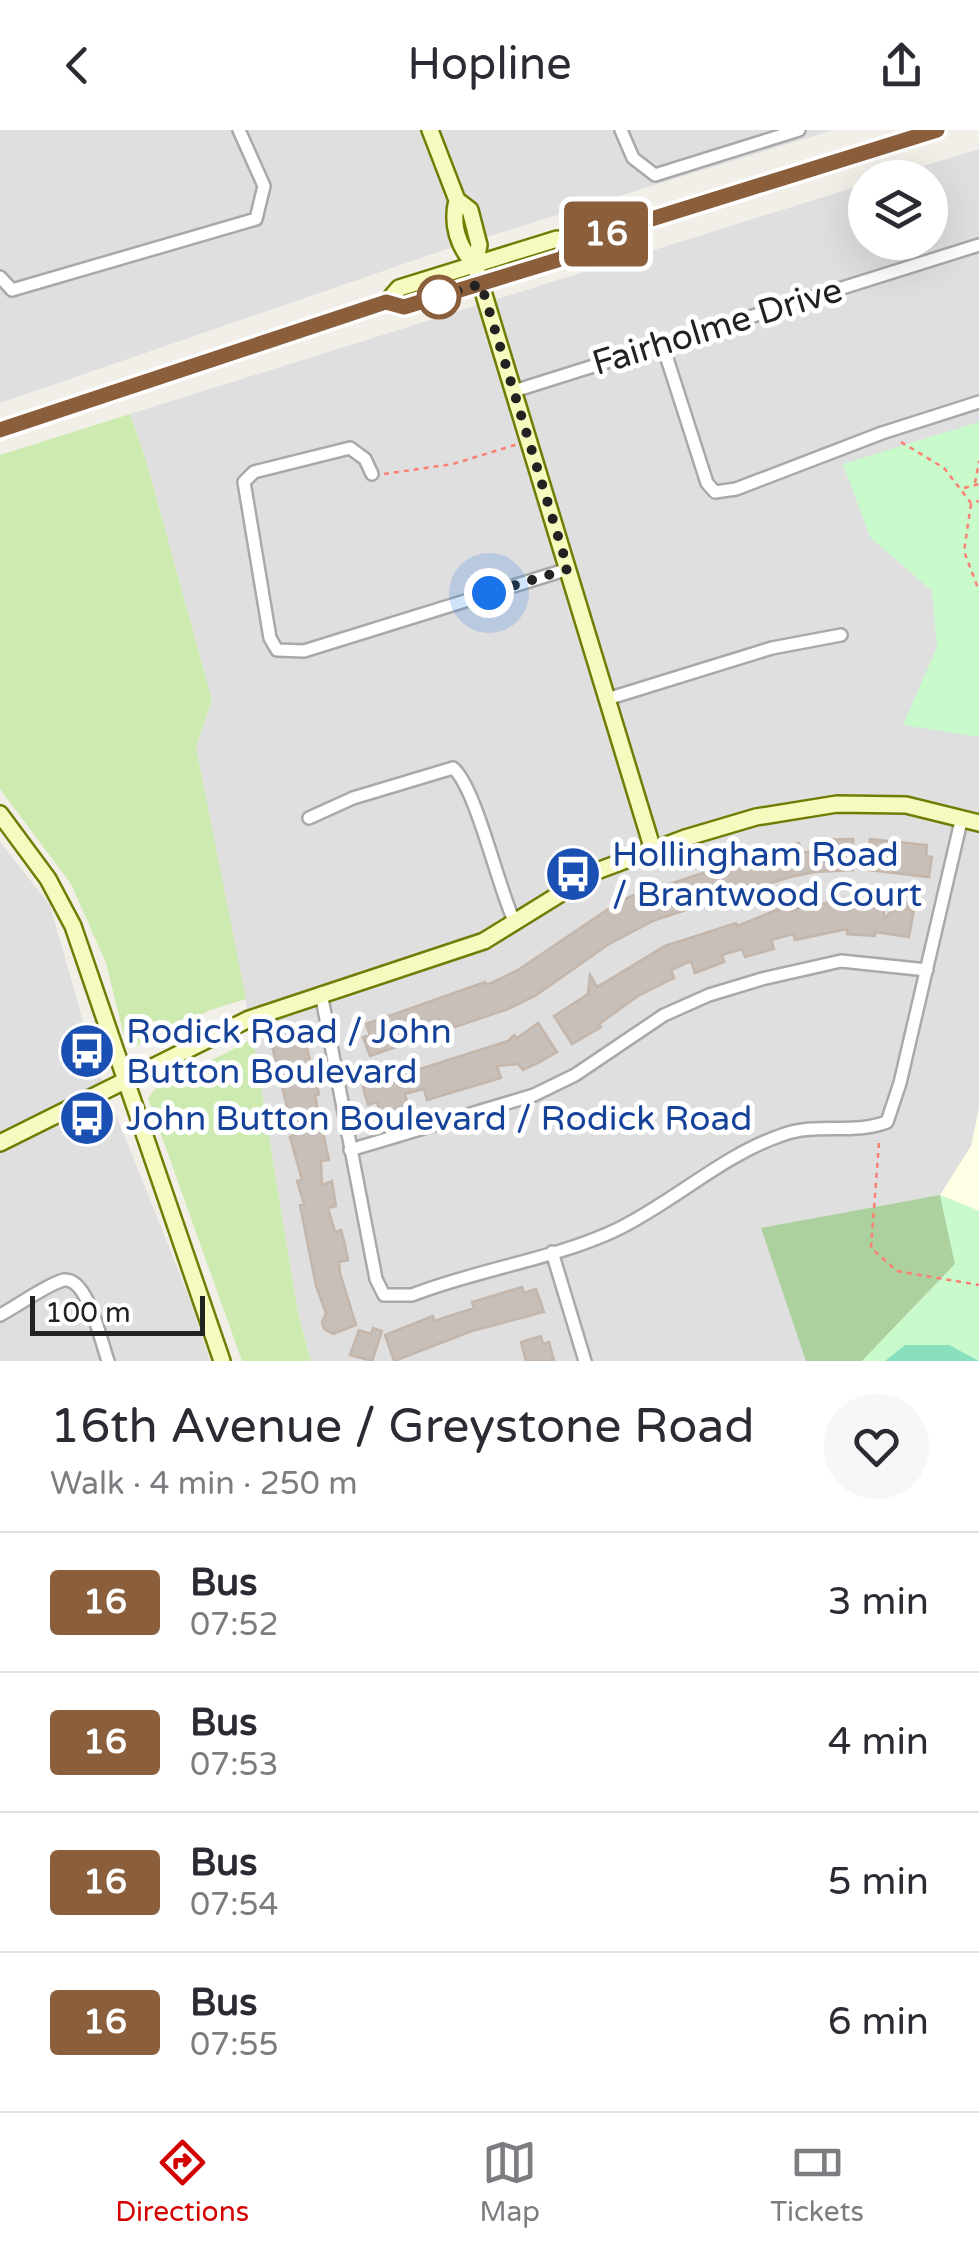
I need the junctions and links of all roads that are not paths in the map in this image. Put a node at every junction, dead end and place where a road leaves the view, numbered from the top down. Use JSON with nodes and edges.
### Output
{"nodes":[{"id":1,"x":239,"y":130,"type":"edge"},
{"id":2,"x":430,"y":130,"type":"edge"},
{"id":3,"x":620,"y":130,"type":"edge"},
{"id":4,"x":799,"y":130,"type":"edge"},
{"id":5,"x":937,"y":130,"type":"edge"},
{"id":6,"x":568,"y":245,"type":"junction"},
{"id":7,"x":979,"y":245,"type":"edge"},
{"id":8,"x":475,"y":265,"type":"junction"},
{"id":9,"x":0,"y":278,"type":"edge"},
{"id":10,"x":481,"y":284,"type":"junction"},
{"id":11,"x":386,"y":302,"type":"junction"},
{"id":12,"x":662,"y":343,"type":"junction"},
{"id":13,"x":514,"y":391,"type":"junction"},
{"id":14,"x":979,"y":402,"type":"edge"},
{"id":15,"x":0,"y":430,"type":"edge"},
{"id":16,"x":372,"y":474,"type":"road end"},
{"id":17,"x":568,"y":569,"type":"junction"},
{"id":18,"x":841,"y":635,"type":"dead end"},
{"id":19,"x":607,"y":699,"type":"junction"},
{"id":20,"x":0,"y":814,"type":"edge"},
{"id":21,"x":962,"y":817,"type":"junction"},
{"id":22,"x":309,"y":818,"type":"dead end"},
{"id":23,"x":979,"y":823,"type":"edge"},
{"id":24,"x":654,"y":850,"type":"junction"},
{"id":25,"x":515,"y":923,"type":"junction"},
{"id":26,"x":927,"y":970,"type":"junction"},
{"id":27,"x":322,"y":993,"type":"junction"},
{"id":28,"x":126,"y":1080,"type":"junction"},
{"id":29,"x":0,"y":1143,"type":"edge"},
{"id":30,"x":350,"y":1150,"type":"junction"},
{"id":31,"x":552,"y":1252,"type":"junction"},
{"id":32,"x":0,"y":1315,"type":"edge"},
{"id":33,"x":108,"y":1361,"type":"edge"},
{"id":34,"x":222,"y":1361,"type":"edge"},
{"id":35,"x":584,"y":1361,"type":"edge"}],
"edges":[{"from":1,"to":9,"type":"street"},
{"from":2,"to":8,"type":"street"},
{"from":3,"to":4,"type":"street"},
{"from":5,"to":6,"type":"street"},
{"from":6,"to":8,"type":"street"},
{"from":6,"to":10,"type":"street"},
{"from":7,"to":12,"type":"street","name":"Fairholme Drive"},
{"from":8,"to":10,"type":"street"},
{"from":8,"to":11,"type":"street"},
{"from":10,"to":11,"type":"street"},
{"from":10,"to":13,"type":"street"},
{"from":11,"to":15,"type":"street"},
{"from":12,"to":13,"type":"street","name":"Fairholme Drive"},
{"from":12,"to":14,"type":"street"},
{"from":13,"to":17,"type":"street"},
{"from":16,"to":17,"type":"street"},
{"from":17,"to":19,"type":"street"},
{"from":18,"to":19,"type":"street"},
{"from":19,"to":24,"type":"street"},
{"from":20,"to":28,"type":"street"},
{"from":21,"to":23,"type":"street"},
{"from":21,"to":24,"type":"street"},
{"from":21,"to":26,"type":"street"},
{"from":22,"to":25,"type":"street"},
{"from":24,"to":25,"type":"street"},
{"from":25,"to":27,"type":"street"},
{"from":26,"to":30,"type":"street"},
{"from":26,"to":31,"type":"street"},
{"from":27,"to":28,"type":"street"},
{"from":27,"to":30,"type":"street"},
{"from":28,"to":29,"type":"street"},
{"from":28,"to":34,"type":"street"},
{"from":30,"to":31,"type":"street"},
{"from":31,"to":35,"type":"street"},
{"from":32,"to":33,"type":"street"}]}
